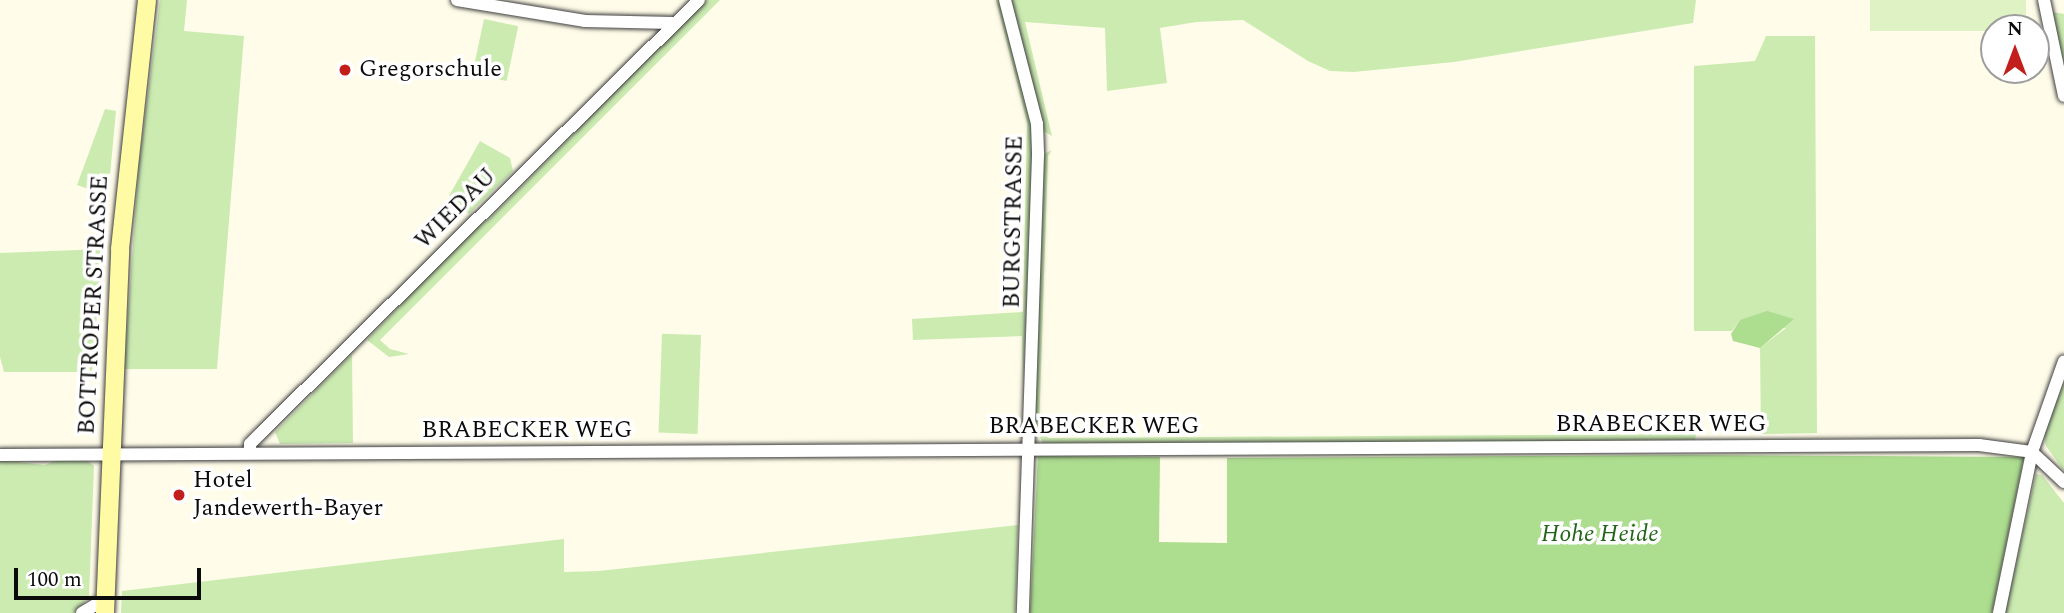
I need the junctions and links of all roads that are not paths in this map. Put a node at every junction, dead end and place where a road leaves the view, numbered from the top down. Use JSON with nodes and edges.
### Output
{"nodes":[{"id":1,"x":147,"y":0,"type":"edge"},
{"id":2,"x":457,"y":0,"type":"edge"},
{"id":3,"x":699,"y":0,"type":"edge"},
{"id":4,"x":1005,"y":0,"type":"edge"},
{"id":5,"x":2044,"y":0,"type":"edge"},
{"id":6,"x":673,"y":23,"type":"junction"},
{"id":7,"x":2064,"y":96,"type":"edge"},
{"id":8,"x":2064,"y":361,"type":"edge"},
{"id":9,"x":1028,"y":448,"type":"junction"},
{"id":10,"x":2032,"y":452,"type":"junction"},
{"id":11,"x":250,"y":453,"type":"junction"},
{"id":12,"x":0,"y":454,"type":"edge"},
{"id":13,"x":110,"y":455,"type":"junction"},
{"id":14,"x":2064,"y":482,"type":"edge"},
{"id":15,"x":105,"y":606,"type":"edge"},
{"id":16,"x":82,"y":613,"type":"edge"},
{"id":17,"x":1023,"y":613,"type":"edge"},
{"id":18,"x":1998,"y":613,"type":"edge"}],
"edges":[{"from":1,"to":13,"type":"main road","name":"BOTTROPER STRASSE"},
{"from":2,"to":6,"type":"street"},
{"from":3,"to":6,"type":"street","name":"WIEDAU"},
{"from":4,"to":9,"type":"street","name":"BURGSTRASSE"},
{"from":5,"to":7,"type":"street"},
{"from":6,"to":11,"type":"street","name":"WIEDAU"},
{"from":8,"to":10,"type":"street"},
{"from":9,"to":10,"type":"street","name":"BRABECKER WEG"},
{"from":9,"to":11,"type":"street","name":"BRABECKER WEG"},
{"from":9,"to":17,"type":"street","name":"BURGSTRASSE"},
{"from":10,"to":14,"type":"street"},
{"from":10,"to":18,"type":"street"},
{"from":11,"to":13,"type":"street","name":"BRABECKER WEG"},
{"from":12,"to":13,"type":"street","name":"BRABECKER WEG"},
{"from":13,"to":15,"type":"main road","name":"BOTTROPER STRASSE"},
{"from":15,"to":16,"type":"street"}]}
